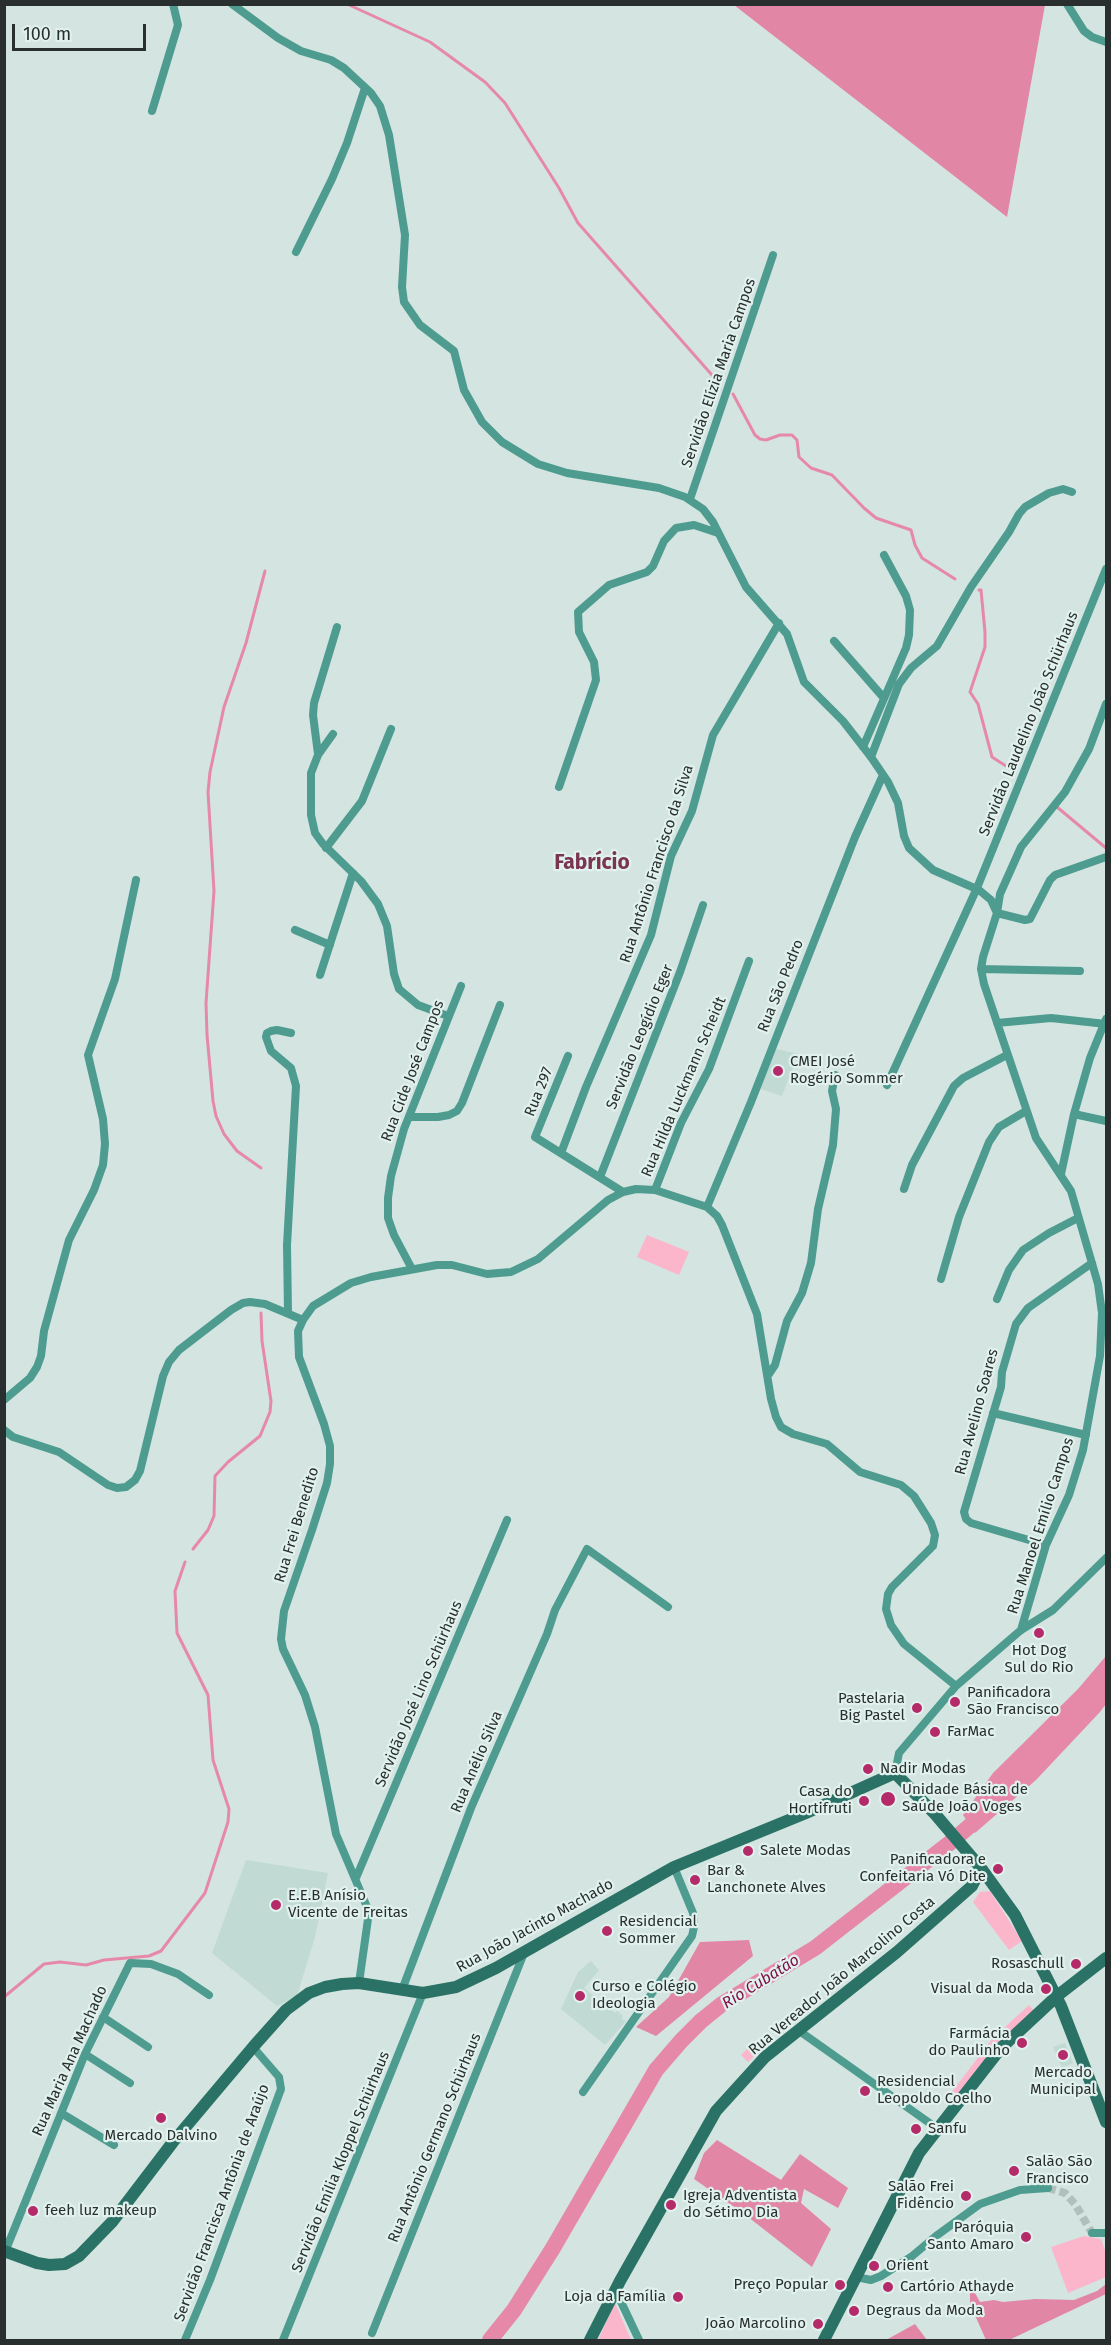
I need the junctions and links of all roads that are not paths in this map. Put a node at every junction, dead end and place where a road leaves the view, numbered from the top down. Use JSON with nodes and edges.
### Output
{"nodes":[{"id":1,"x":173,"y":4,"type":"edge"},
{"id":2,"x":232,"y":4,"type":"edge"},
{"id":3,"x":1067,"y":4,"type":"edge"},
{"id":4,"x":1107,"y":42,"type":"edge"},
{"id":5,"x":365,"y":88,"type":"junction"},
{"id":6,"x":152,"y":111,"type":"dead end"},
{"id":7,"x":296,"y":252,"type":"dead end"},
{"id":8,"x":773,"y":255,"type":"dead end"},
{"id":9,"x":1072,"y":492,"type":"dead end"},
{"id":10,"x":690,"y":500,"type":"junction"},
{"id":11,"x":718,"y":533,"type":"junction"},
{"id":12,"x":884,"y":555,"type":"dead end"},
{"id":13,"x":1107,"y":569,"type":"edge"},
{"id":14,"x":779,"y":623,"type":"junction"},
{"id":15,"x":337,"y":627,"type":"dead end"},
{"id":16,"x":834,"y":641,"type":"dead end"},
{"id":17,"x":883,"y":697,"type":"junction"},
{"id":18,"x":1107,"y":704,"type":"edge"},
{"id":19,"x":392,"y":729,"type":"dead end"},
{"id":20,"x":333,"y":734,"type":"dead end"},
{"id":21,"x":864,"y":747,"type":"junction"},
{"id":22,"x":318,"y":755,"type":"junction"},
{"id":23,"x":871,"y":757,"type":"junction"},
{"id":24,"x":883,"y":775,"type":"junction"},
{"id":25,"x":559,"y":787,"type":"dead end"},
{"id":26,"x":326,"y":848,"type":"junction"},
{"id":27,"x":1107,"y":857,"type":"edge"},
{"id":28,"x":353,"y":873,"type":"junction"},
{"id":29,"x":136,"y":880,"type":"dead end"},
{"id":30,"x":977,"y":888,"type":"junction"},
{"id":31,"x":703,"y":906,"type":"dead end"},
{"id":32,"x":997,"y":913,"type":"junction"},
{"id":33,"x":295,"y":930,"type":"dead end"},
{"id":34,"x":330,"y":945,"type":"junction"},
{"id":35,"x":749,"y":961,"type":"dead end"},
{"id":36,"x":981,"y":969,"type":"junction"},
{"id":37,"x":1080,"y":971,"type":"dead end"},
{"id":38,"x":320,"y":975,"type":"dead end"},
{"id":39,"x":460,"y":986,"type":"dead end"},
{"id":40,"x":500,"y":1005,"type":"dead end"},
{"id":41,"x":448,"y":1016,"type":"junction"},
{"id":42,"x":1106,"y":1022,"type":"edge"},
{"id":43,"x":997,"y":1023,"type":"junction"},
{"id":44,"x":291,"y":1033,"type":"dead end"},
{"id":45,"x":1007,"y":1055,"type":"junction"},
{"id":46,"x":568,"y":1056,"type":"dead end"},
{"id":47,"x":835,"y":1076,"type":"dead end"},
{"id":48,"x":887,"y":1085,"type":"dead end"},
{"id":49,"x":1026,"y":1111,"type":"junction"},
{"id":50,"x":1074,"y":1114,"type":"junction"},
{"id":51,"x":409,"y":1117,"type":"junction"},
{"id":52,"x":1107,"y":1121,"type":"edge"},
{"id":53,"x":561,"y":1153,"type":"junction"},
{"id":54,"x":1061,"y":1174,"type":"junction"},
{"id":55,"x":600,"y":1177,"type":"junction"},
{"id":56,"x":904,"y":1189,"type":"dead end"},
{"id":57,"x":656,"y":1190,"type":"junction"},
{"id":58,"x":623,"y":1192,"type":"junction"},
{"id":59,"x":707,"y":1207,"type":"junction"},
{"id":60,"x":1078,"y":1218,"type":"junction"},
{"id":61,"x":1092,"y":1263,"type":"junction"},
{"id":62,"x":411,"y":1269,"type":"junction"},
{"id":63,"x":941,"y":1279,"type":"dead end"},
{"id":64,"x":997,"y":1299,"type":"dead end"},
{"id":65,"x":288,"y":1313,"type":"junction"},
{"id":66,"x":303,"y":1320,"type":"junction"},
{"id":67,"x":769,"y":1374,"type":"junction"},
{"id":68,"x":4,"y":1400,"type":"edge"},
{"id":69,"x":993,"y":1413,"type":"junction"},
{"id":70,"x":4,"y":1430,"type":"edge"},
{"id":71,"x":1086,"y":1435,"type":"junction"},
{"id":72,"x":507,"y":1520,"type":"dead end"},
{"id":73,"x":1046,"y":1545,"type":"junction"},
{"id":74,"x":1107,"y":1558,"type":"edge"},
{"id":75,"x":668,"y":1607,"type":"dead end"},
{"id":76,"x":1021,"y":1630,"type":"junction"},
{"id":77,"x":956,"y":1686,"type":"junction"},
{"id":78,"x":895,"y":1773,"type":"junction"},
{"id":79,"x":978,"y":1865,"type":"junction"},
{"id":80,"x":674,"y":1867,"type":"junction"},
{"id":81,"x":356,"y":1878,"type":"junction"},
{"id":82,"x":993,"y":1882,"type":"junction"},
{"id":83,"x":972,"y":1886,"type":"junction"},
{"id":84,"x":524,"y":1952,"type":"junction"},
{"id":85,"x":1107,"y":1958,"type":"edge"},
{"id":86,"x":359,"y":1983,"type":"junction"},
{"id":87,"x":402,"y":1990,"type":"junction"},
{"id":88,"x":423,"y":1993,"type":"junction"},
{"id":89,"x":209,"y":1995,"type":"dead end"},
{"id":90,"x":1057,"y":1996,"type":"junction"},
{"id":91,"x":103,"y":2017,"type":"junction"},
{"id":92,"x":798,"y":2030,"type":"junction"},
{"id":93,"x":148,"y":2047,"type":"dead end"},
{"id":94,"x":253,"y":2047,"type":"junction"},
{"id":95,"x":85,"y":2054,"type":"junction"},
{"id":96,"x":130,"y":2083,"type":"dead end"},
{"id":97,"x":583,"y":2092,"type":"dead end"},
{"id":98,"x":61,"y":2113,"type":"junction"},
{"id":99,"x":1107,"y":2122,"type":"edge"},
{"id":100,"x":938,"y":2129,"type":"junction"},
{"id":101,"x":114,"y":2145,"type":"dead end"},
{"id":102,"x":1048,"y":2188,"type":"tunnel mouth"},
{"id":103,"x":1092,"y":2233,"type":"dead end"},
{"id":104,"x":1107,"y":2233,"type":"edge"},
{"id":105,"x":5,"y":2252,"type":"edge"},
{"id":106,"x":856,"y":2277,"type":"junction"},
{"id":107,"x":615,"y":2289,"type":"junction"},
{"id":108,"x":372,"y":2333,"type":"dead end"},
{"id":109,"x":185,"y":2340,"type":"edge"},
{"id":110,"x":283,"y":2340,"type":"edge"},
{"id":111,"x":590,"y":2340,"type":"edge"},
{"id":112,"x":639,"y":2340,"type":"edge"},
{"id":113,"x":824,"y":2340,"type":"edge"}],
"edges":[{"from":1,"to":6,"type":"street"},
{"from":2,"to":5,"type":"street"},
{"from":3,"to":4,"type":"street"},
{"from":5,"to":7,"type":"street"},
{"from":5,"to":10,"type":"street"},
{"from":8,"to":10,"type":"street","name":"Servidão Elízia Maria Campos"},
{"from":9,"to":23,"type":"street"},
{"from":10,"to":11,"type":"street"},
{"from":11,"to":14,"type":"street"},
{"from":11,"to":25,"type":"street"},
{"from":12,"to":17,"type":"street"},
{"from":13,"to":30,"type":"street","name":"Servidão Laudelino João Schürhaus"},
{"from":14,"to":21,"type":"street"},
{"from":14,"to":53,"type":"street","name":"Rua Antônio Francisco da Silva"},
{"from":15,"to":22,"type":"street"},
{"from":16,"to":17,"type":"street"},
{"from":17,"to":21,"type":"street"},
{"from":18,"to":32,"type":"street"},
{"from":19,"to":26,"type":"street"},
{"from":20,"to":22,"type":"street"},
{"from":21,"to":23,"type":"street"},
{"from":22,"to":26,"type":"street"},
{"from":23,"to":24,"type":"street"},
{"from":24,"to":30,"type":"street"},
{"from":24,"to":59,"type":"street","name":"Rua São Pedro"},
{"from":26,"to":28,"type":"street"},
{"from":27,"to":32,"type":"street"},
{"from":28,"to":34,"type":"street"},
{"from":28,"to":41,"type":"street"},
{"from":29,"to":68,"type":"street"},
{"from":30,"to":32,"type":"street"},
{"from":30,"to":48,"type":"street","name":"Servidão Laudelino João Schürhaus"},
{"from":31,"to":55,"type":"street","name":"Servidão Leogídio Eger"},
{"from":32,"to":36,"type":"street"},
{"from":33,"to":34,"type":"street"},
{"from":34,"to":38,"type":"street"},
{"from":35,"to":57,"type":"street","name":"Rua Hilda Luckmann Scheidt"},
{"from":36,"to":37,"type":"street"},
{"from":36,"to":43,"type":"street","name":"Rua Manoel Emílio Campos"},
{"from":39,"to":41,"type":"street","name":"Rua Cide José Campos"},
{"from":40,"to":51,"type":"street"},
{"from":41,"to":51,"type":"street","name":"Rua Cide José Campos"},
{"from":42,"to":43,"type":"street"},
{"from":42,"to":50,"type":"street"},
{"from":43,"to":45,"type":"street","name":"Rua Manoel Emílio Campos"},
{"from":44,"to":65,"type":"street"},
{"from":45,"to":49,"type":"street","name":"Rua Manoel Emílio Campos"},
{"from":45,"to":56,"type":"street"},
{"from":46,"to":53,"type":"street","name":"Rua 297"},
{"from":47,"to":67,"type":"street"},
{"from":49,"to":54,"type":"street","name":"Rua Manoel Emílio Campos"},
{"from":49,"to":63,"type":"street"},
{"from":50,"to":52,"type":"street"},
{"from":50,"to":54,"type":"street"},
{"from":51,"to":62,"type":"street","name":"Rua Cide José Campos"},
{"from":53,"to":55,"type":"street"},
{"from":54,"to":60,"type":"street","name":"Rua Manoel Emílio Campos"},
{"from":55,"to":58,"type":"street"},
{"from":57,"to":58,"type":"street"},
{"from":57,"to":59,"type":"street"},
{"from":58,"to":62,"type":"street"},
{"from":59,"to":67,"type":"street"},
{"from":60,"to":61,"type":"street","name":"Rua Manoel Emílio Campos"},
{"from":60,"to":64,"type":"street"},
{"from":61,"to":69,"type":"street","name":"Rua Avelino Soares"},
{"from":61,"to":71,"type":"street","name":"Rua Manoel Emílio Campos"},
{"from":62,"to":66,"type":"street"},
{"from":65,"to":66,"type":"street"},
{"from":65,"to":70,"type":"street"},
{"from":66,"to":81,"type":"street","name":"Rua Frei Benedito"},
{"from":67,"to":77,"type":"street"},
{"from":69,"to":71,"type":"street"},
{"from":69,"to":73,"type":"street","name":"Rua Avelino Soares"},
{"from":71,"to":73,"type":"street","name":"Rua Manoel Emílio Campos"},
{"from":72,"to":81,"type":"street","name":"Servidão José Lino Schürhaus"},
{"from":73,"to":76,"type":"street","name":"Rua Manoel Emílio Campos"},
{"from":74,"to":76,"type":"street"},
{"from":75,"to":87,"type":"street","name":"Rua Anélio Silva"},
{"from":76,"to":77,"type":"street"},
{"from":77,"to":78,"type":"street"},
{"from":78,"to":79,"type":"main road"},
{"from":78,"to":80,"type":"main road","name":"Rua João Jacinto Machado"},
{"from":79,"to":82,"type":"main road"},
{"from":79,"to":83,"type":"main road","name":"Rua Vereador João Marcolino Costa"},
{"from":80,"to":84,"type":"main road","name":"Rua João Jacinto Machado"},
{"from":80,"to":97,"type":"street"},
{"from":81,"to":86,"type":"street","name":"Rua Frei Benedito"},
{"from":82,"to":83,"type":"main road"},
{"from":82,"to":90,"type":"main road"},
{"from":83,"to":92,"type":"main road","name":"Rua Vereador João Marcolino Costa"},
{"from":84,"to":88,"type":"main road","name":"Rua João Jacinto Machado"},
{"from":84,"to":108,"type":"street","name":"Rua Antônio Germano Schürhaus"},
{"from":85,"to":90,"type":"main road"},
{"from":86,"to":87,"type":"main road","name":"Rua João Jacinto Machado"},
{"from":86,"to":94,"type":"main road","name":"Rua João Jacinto Machado"},
{"from":87,"to":88,"type":"main road","name":"Rua João Jacinto Machado"},
{"from":88,"to":110,"type":"street","name":"Servidão Emília Kloppel Schürhaus"},
{"from":89,"to":91,"type":"street","name":"Rua Maria Ana Machado"},
{"from":90,"to":99,"type":"main road"},
{"from":90,"to":100,"type":"main road"},
{"from":91,"to":93,"type":"street"},
{"from":91,"to":95,"type":"street","name":"Rua Maria Ana Machado"},
{"from":92,"to":100,"type":"street"},
{"from":92,"to":107,"type":"main road","name":"Rua Vereador João Marcolino Costa"},
{"from":94,"to":105,"type":"main road","name":"Rua João Jacinto Machado"},
{"from":94,"to":109,"type":"street","name":"Servidão Francisca Antônia de Araújo"},
{"from":95,"to":96,"type":"street"},
{"from":95,"to":98,"type":"street","name":"Rua Maria Ana Machado"},
{"from":98,"to":101,"type":"street"},
{"from":98,"to":105,"type":"street","name":"Rua Maria Ana Machado"},
{"from":100,"to":106,"type":"main road"},
{"from":102,"to":106,"type":"street"},
{"from":103,"to":104,"type":"street"},
{"from":106,"to":113,"type":"main road"},
{"from":107,"to":111,"type":"main road","name":"Rua Vereador João Marcolino Costa"},
{"from":107,"to":112,"type":"street"}]}
